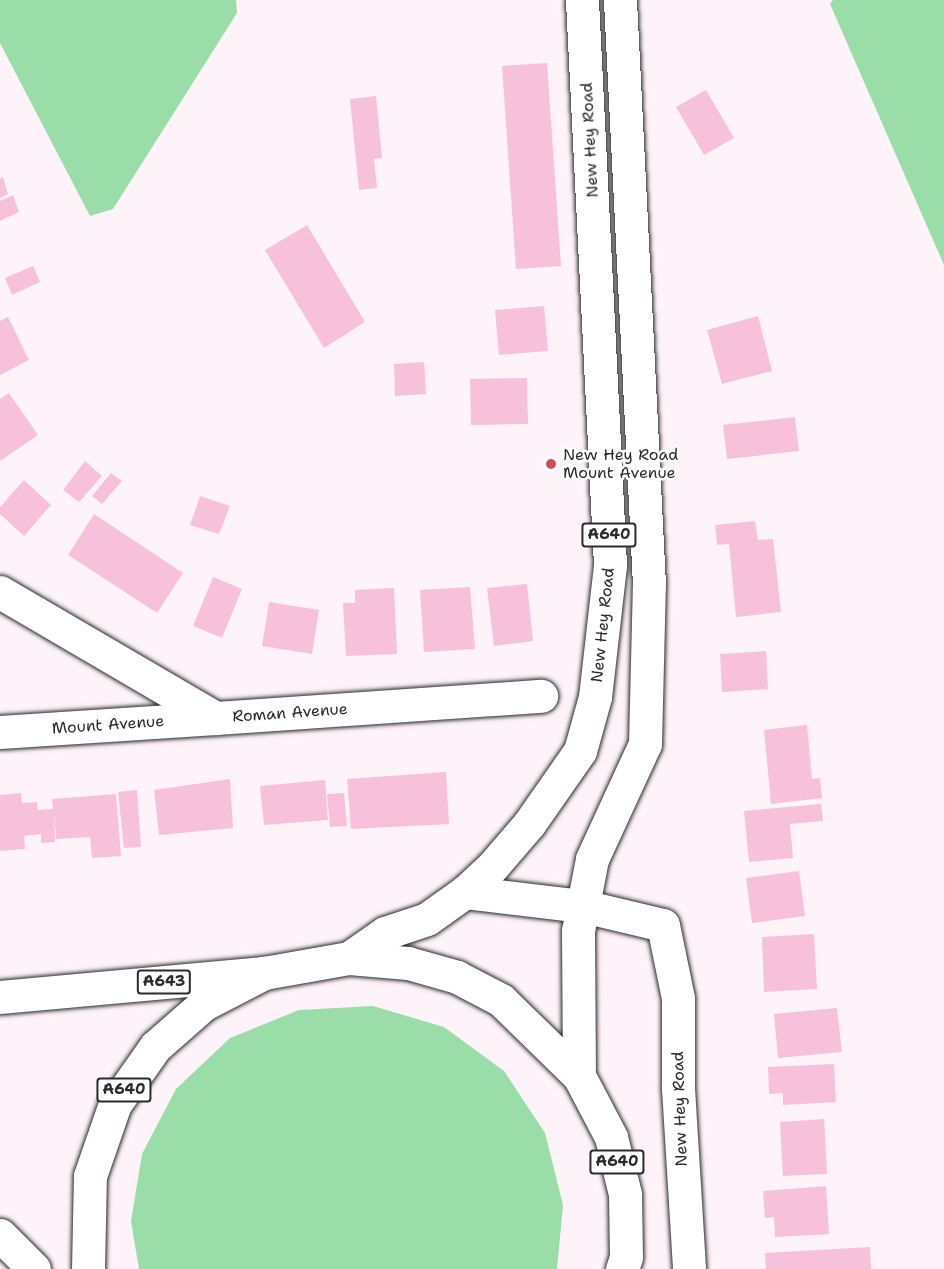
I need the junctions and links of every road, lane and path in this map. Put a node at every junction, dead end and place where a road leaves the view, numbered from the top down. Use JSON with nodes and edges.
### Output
{"nodes":[{"id":1,"x":582,"y":0,"type":"edge"},
{"id":2,"x":620,"y":0,"type":"edge"},
{"id":3,"x":0,"y":592,"type":"edge"},
{"id":4,"x":541,"y":696,"type":"dead end"},
{"id":5,"x":216,"y":718,"type":"junction"},
{"id":6,"x":0,"y":732,"type":"edge"},
{"id":7,"x":465,"y":892,"type":"junction"},
{"id":8,"x":583,"y":906,"type":"junction"},
{"id":9,"x":349,"y":958,"type":"junction"},
{"id":10,"x":264,"y":974,"type":"junction"},
{"id":11,"x":0,"y":997,"type":"edge"},
{"id":12,"x":579,"y":1076,"type":"junction"},
{"id":13,"x":0,"y":1235,"type":"edge"},
{"id":14,"x":625,"y":1265,"type":"edge"},
{"id":15,"x":34,"y":1269,"type":"edge"},
{"id":16,"x":88,"y":1269,"type":"edge"},
{"id":17,"x":689,"y":1269,"type":"edge"}],
"edges":[{"from":1,"to":7,"type":"main road","name":"New Hey Road","number":"A640"},
{"from":2,"to":8,"type":"main road","number":"A640"},
{"from":3,"to":5,"type":"main road","name":"Roman Avenue"},
{"from":4,"to":5,"type":"main road","name":"Roman Avenue"},
{"from":5,"to":6,"type":"main road","name":"Mount Avenue"},
{"from":7,"to":8,"type":"main road"},
{"from":7,"to":9,"type":"main road","name":"New Hey Road","number":"A640"},
{"from":8,"to":12,"type":"main road","number":"A640"},
{"from":8,"to":17,"type":"main road","name":"New Hey Road"},
{"from":9,"to":10,"type":"main road","number":"A640"},
{"from":9,"to":12,"type":"main road","number":"A640"},
{"from":10,"to":11,"type":"main road","number":"A643"},
{"from":10,"to":16,"type":"main road","number":"A640"},
{"from":12,"to":14,"type":"main road","number":"A640"},
{"from":13,"to":15,"type":"main road"}]}
